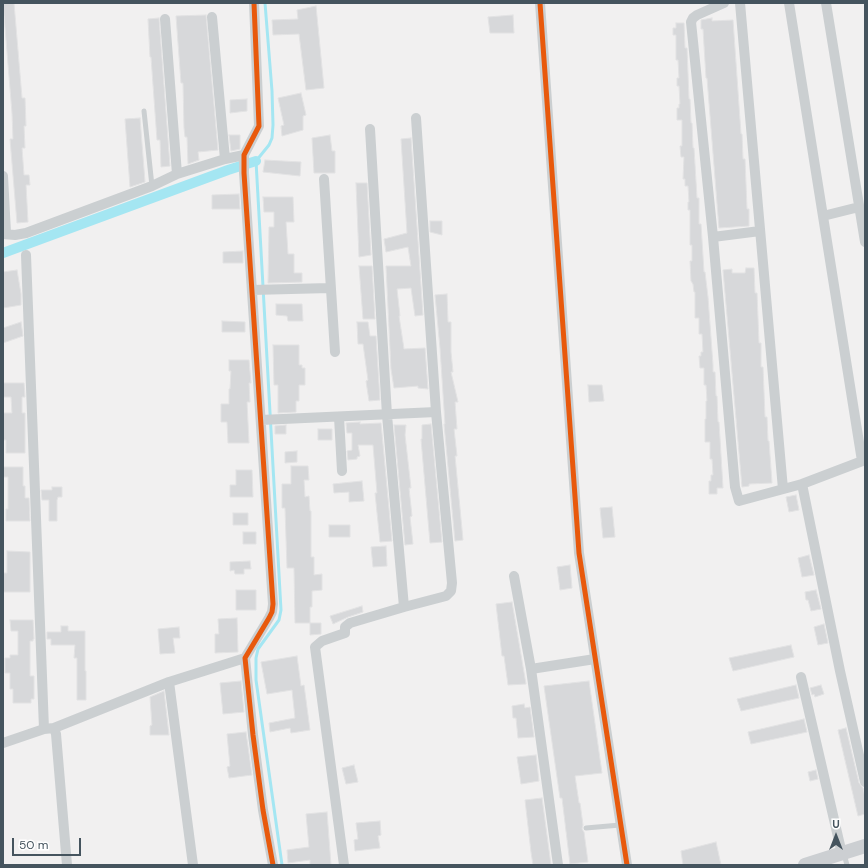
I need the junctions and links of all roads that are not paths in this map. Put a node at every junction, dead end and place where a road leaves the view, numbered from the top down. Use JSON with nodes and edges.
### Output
{"nodes":[{"id":1,"x":254,"y":3,"type":"edge"},
{"id":2,"x":540,"y":3,"type":"edge"},
{"id":3,"x":724,"y":3,"type":"edge"},
{"id":4,"x":740,"y":3,"type":"edge"},
{"id":5,"x":789,"y":3,"type":"edge"},
{"id":6,"x":826,"y":3,"type":"edge"},
{"id":7,"x":212,"y":18,"type":"dead end"},
{"id":8,"x":165,"y":19,"type":"dead end"},
{"id":9,"x":144,"y":111,"type":"dead end"},
{"id":10,"x":416,"y":118,"type":"dead end"},
{"id":11,"x":370,"y":129,"type":"dead end"},
{"id":12,"x":245,"y":158,"type":"junction"},
{"id":13,"x":225,"y":159,"type":"junction"},
{"id":14,"x":177,"y":174,"type":"junction"},
{"id":15,"x":3,"y":176,"type":"edge"},
{"id":16,"x":324,"y":179,"type":"dead end"},
{"id":17,"x":152,"y":186,"type":"junction"},
{"id":18,"x":859,"y":207,"type":"junction"},
{"id":19,"x":823,"y":216,"type":"junction"},
{"id":20,"x":760,"y":231,"type":"junction"},
{"id":21,"x":4,"y":233,"type":"edge"},
{"id":22,"x":713,"y":237,"type":"junction"},
{"id":23,"x":865,"y":242,"type":"edge"},
{"id":24,"x":26,"y":255,"type":"dead end"},
{"id":25,"x":330,"y":288,"type":"junction"},
{"id":26,"x":258,"y":290,"type":"junction"},
{"id":27,"x":335,"y":352,"type":"dead end"},
{"id":28,"x":436,"y":412,"type":"junction"},
{"id":29,"x":387,"y":415,"type":"junction"},
{"id":30,"x":339,"y":417,"type":"junction"},
{"id":31,"x":267,"y":420,"type":"junction"},
{"id":32,"x":863,"y":461,"type":"edge"},
{"id":33,"x":342,"y":471,"type":"dead end"},
{"id":34,"x":802,"y":484,"type":"junction"},
{"id":35,"x":784,"y":489,"type":"junction"},
{"id":36,"x":514,"y":576,"type":"dead end"},
{"id":37,"x":404,"y":607,"type":"junction"},
{"id":38,"x":245,"y":658,"type":"junction"},
{"id":39,"x":594,"y":659,"type":"junction"},
{"id":40,"x":531,"y":669,"type":"junction"},
{"id":41,"x":801,"y":677,"type":"dead end"},
{"id":42,"x":169,"y":682,"type":"junction"},
{"id":43,"x":49,"y":728,"type":"junction"},
{"id":44,"x":3,"y":743,"type":"edge"},
{"id":45,"x":865,"y":782,"type":"edge"},
{"id":46,"x":620,"y":825,"type":"junction"},
{"id":47,"x":586,"y":828,"type":"dead end"},
{"id":48,"x":865,"y":846,"type":"edge"},
{"id":49,"x":844,"y":857,"type":"edge"},
{"id":50,"x":67,"y":865,"type":"edge"},
{"id":51,"x":192,"y":865,"type":"edge"},
{"id":52,"x":273,"y":865,"type":"edge"},
{"id":53,"x":344,"y":865,"type":"edge"},
{"id":54,"x":558,"y":865,"type":"edge"},
{"id":55,"x":627,"y":865,"type":"edge"},
{"id":56,"x":805,"y":865,"type":"edge"}],
"edges":[{"from":1,"to":12,"type":"street"},
{"from":2,"to":39,"type":"street"},
{"from":3,"to":22,"type":"street"},
{"from":4,"to":20,"type":"street"},
{"from":5,"to":19,"type":"street"},
{"from":6,"to":18,"type":"street"},
{"from":7,"to":13,"type":"street"},
{"from":8,"to":14,"type":"street"},
{"from":9,"to":17,"type":"lane"},
{"from":10,"to":28,"type":"street"},
{"from":11,"to":29,"type":"street"},
{"from":12,"to":13,"type":"street"},
{"from":12,"to":26,"type":"street"},
{"from":13,"to":14,"type":"street"},
{"from":14,"to":17,"type":"street"},
{"from":15,"to":21,"type":"street"},
{"from":16,"to":25,"type":"street"},
{"from":17,"to":21,"type":"street"},
{"from":18,"to":19,"type":"street"},
{"from":18,"to":23,"type":"street"},
{"from":19,"to":32,"type":"street"},
{"from":20,"to":22,"type":"street"},
{"from":20,"to":35,"type":"street"},
{"from":22,"to":35,"type":"street"},
{"from":24,"to":43,"type":"street"},
{"from":25,"to":26,"type":"street"},
{"from":25,"to":27,"type":"street"},
{"from":26,"to":31,"type":"street"},
{"from":28,"to":29,"type":"street"},
{"from":28,"to":37,"type":"street"},
{"from":29,"to":30,"type":"street"},
{"from":29,"to":37,"type":"street"},
{"from":30,"to":31,"type":"street"},
{"from":30,"to":33,"type":"street"},
{"from":31,"to":38,"type":"street"},
{"from":32,"to":34,"type":"street"},
{"from":34,"to":35,"type":"street"},
{"from":34,"to":45,"type":"street"},
{"from":36,"to":40,"type":"street"},
{"from":37,"to":53,"type":"street"},
{"from":38,"to":42,"type":"street"},
{"from":38,"to":52,"type":"street"},
{"from":39,"to":40,"type":"street"},
{"from":39,"to":46,"type":"street"},
{"from":40,"to":54,"type":"street"},
{"from":41,"to":49,"type":"street"},
{"from":42,"to":43,"type":"street"},
{"from":42,"to":51,"type":"street"},
{"from":43,"to":44,"type":"street"},
{"from":43,"to":50,"type":"street"},
{"from":46,"to":47,"type":"lane"},
{"from":46,"to":55,"type":"street"},
{"from":48,"to":49,"type":"street"},
{"from":49,"to":56,"type":"street"}]}
